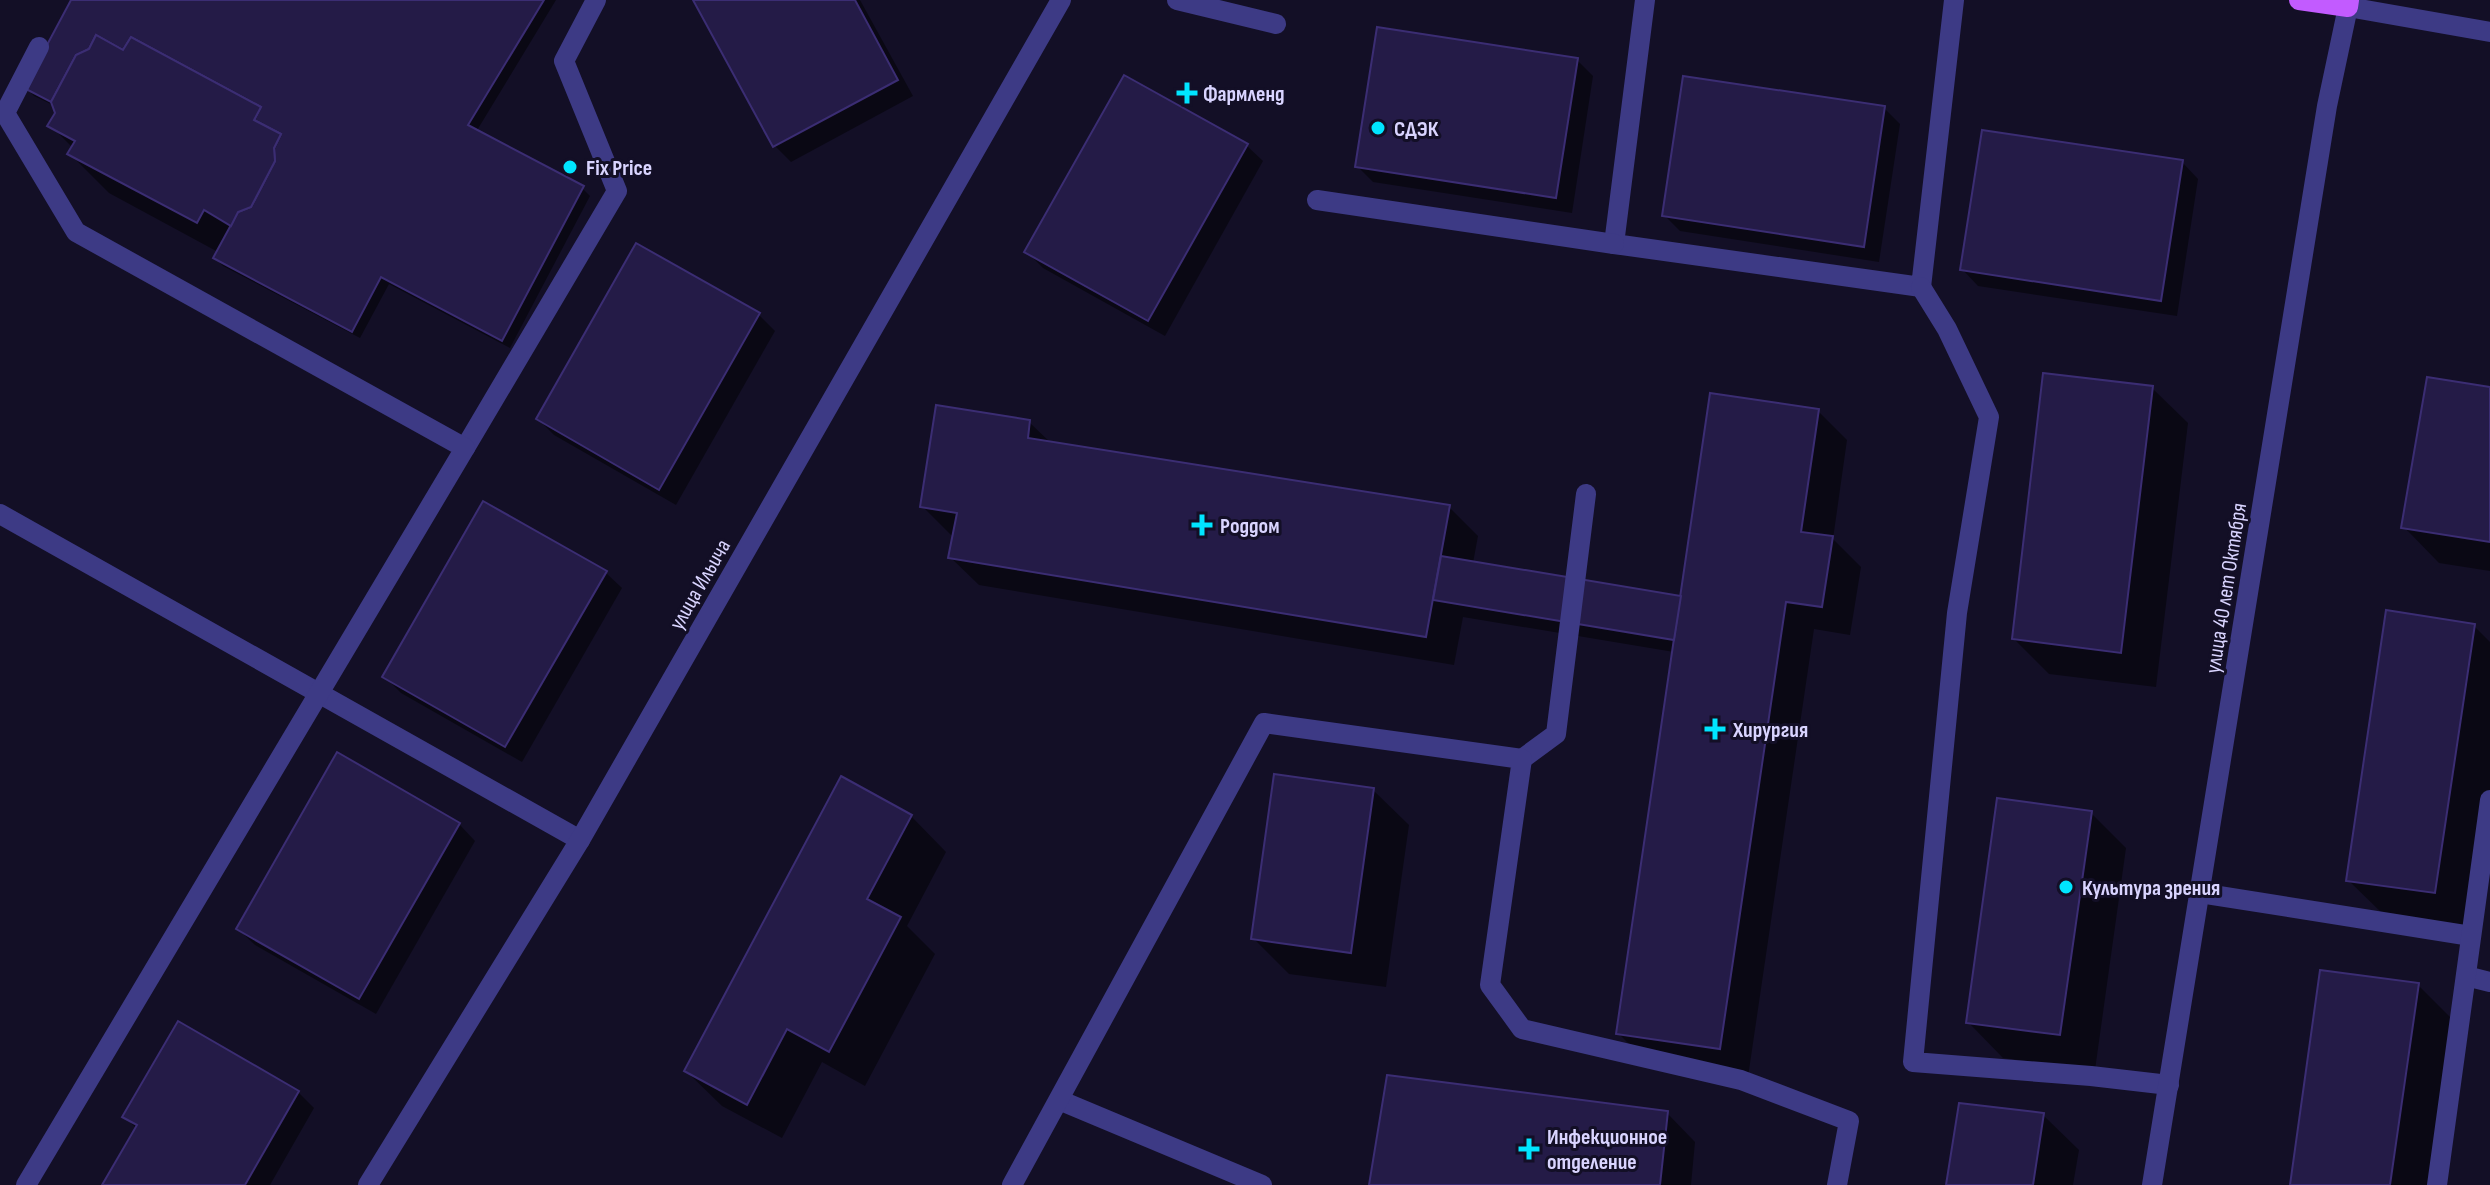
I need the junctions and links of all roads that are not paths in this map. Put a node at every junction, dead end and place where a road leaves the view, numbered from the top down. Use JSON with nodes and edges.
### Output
{"nodes":[{"id":1,"x":596,"y":0,"type":"edge"},
{"id":2,"x":1061,"y":0,"type":"edge"},
{"id":3,"x":1177,"y":0,"type":"edge"},
{"id":4,"x":1645,"y":0,"type":"edge"},
{"id":5,"x":1954,"y":0,"type":"edge"},
{"id":6,"x":2299,"y":0,"type":"edge"},
{"id":7,"x":2348,"y":4,"type":"edge"},
{"id":8,"x":1276,"y":24,"type":"dead end"},
{"id":9,"x":2490,"y":32,"type":"edge"},
{"id":10,"x":39,"y":47,"type":"dead end"},
{"id":11,"x":1317,"y":200,"type":"dead end"},
{"id":12,"x":1614,"y":244,"type":"junction"},
{"id":13,"x":1921,"y":287,"type":"junction"},
{"id":14,"x":465,"y":448,"type":"junction"},
{"id":15,"x":1586,"y":494,"type":"dead end"},
{"id":16,"x":0,"y":514,"type":"edge"},
{"id":17,"x":318,"y":694,"type":"junction"},
{"id":18,"x":1522,"y":759,"type":"junction"},
{"id":19,"x":2490,"y":800,"type":"edge"},
{"id":20,"x":580,"y":840,"type":"junction"},
{"id":21,"x":2200,"y":893,"type":"junction"},
{"id":22,"x":2471,"y":936,"type":"junction"},
{"id":23,"x":2466,"y":976,"type":"junction"},
{"id":24,"x":2490,"y":982,"type":"edge"},
{"id":25,"x":2169,"y":1085,"type":"junction"},
{"id":26,"x":1059,"y":1100,"type":"junction"},
{"id":27,"x":26,"y":1185,"type":"edge"},
{"id":28,"x":368,"y":1185,"type":"edge"},
{"id":29,"x":1012,"y":1185,"type":"edge"},
{"id":30,"x":1262,"y":1185,"type":"edge"},
{"id":31,"x":1837,"y":1185,"type":"edge"},
{"id":32,"x":2152,"y":1185,"type":"edge"},
{"id":33,"x":2437,"y":1185,"type":"edge"}],
"edges":[{"from":1,"to":14,"type":"street"},
{"from":2,"to":20,"type":"street","name":"улица Ильича"},
{"from":3,"to":8,"type":"street"},
{"from":4,"to":12,"type":"street"},
{"from":5,"to":13,"type":"street"},
{"from":6,"to":7,"type":"main road"},
{"from":7,"to":9,"type":"street"},
{"from":7,"to":21,"type":"street","name":"улица 40 лет Октября"},
{"from":10,"to":14,"type":"street"},
{"from":11,"to":12,"type":"street"},
{"from":12,"to":13,"type":"street"},
{"from":13,"to":25,"type":"street"},
{"from":14,"to":17,"type":"street"},
{"from":15,"to":18,"type":"street"},
{"from":16,"to":17,"type":"street"},
{"from":17,"to":20,"type":"street"},
{"from":17,"to":27,"type":"street"},
{"from":18,"to":26,"type":"street"},
{"from":18,"to":31,"type":"street"},
{"from":19,"to":22,"type":"street"},
{"from":20,"to":28,"type":"street","name":"улица Ильича"},
{"from":21,"to":22,"type":"street"},
{"from":21,"to":25,"type":"street","name":"улица 40 лет Октября"},
{"from":22,"to":23,"type":"street"},
{"from":23,"to":24,"type":"street"},
{"from":23,"to":33,"type":"street"},
{"from":25,"to":32,"type":"street","name":"улица 40 лет Октября"},
{"from":26,"to":29,"type":"street"},
{"from":26,"to":30,"type":"street"}]}
